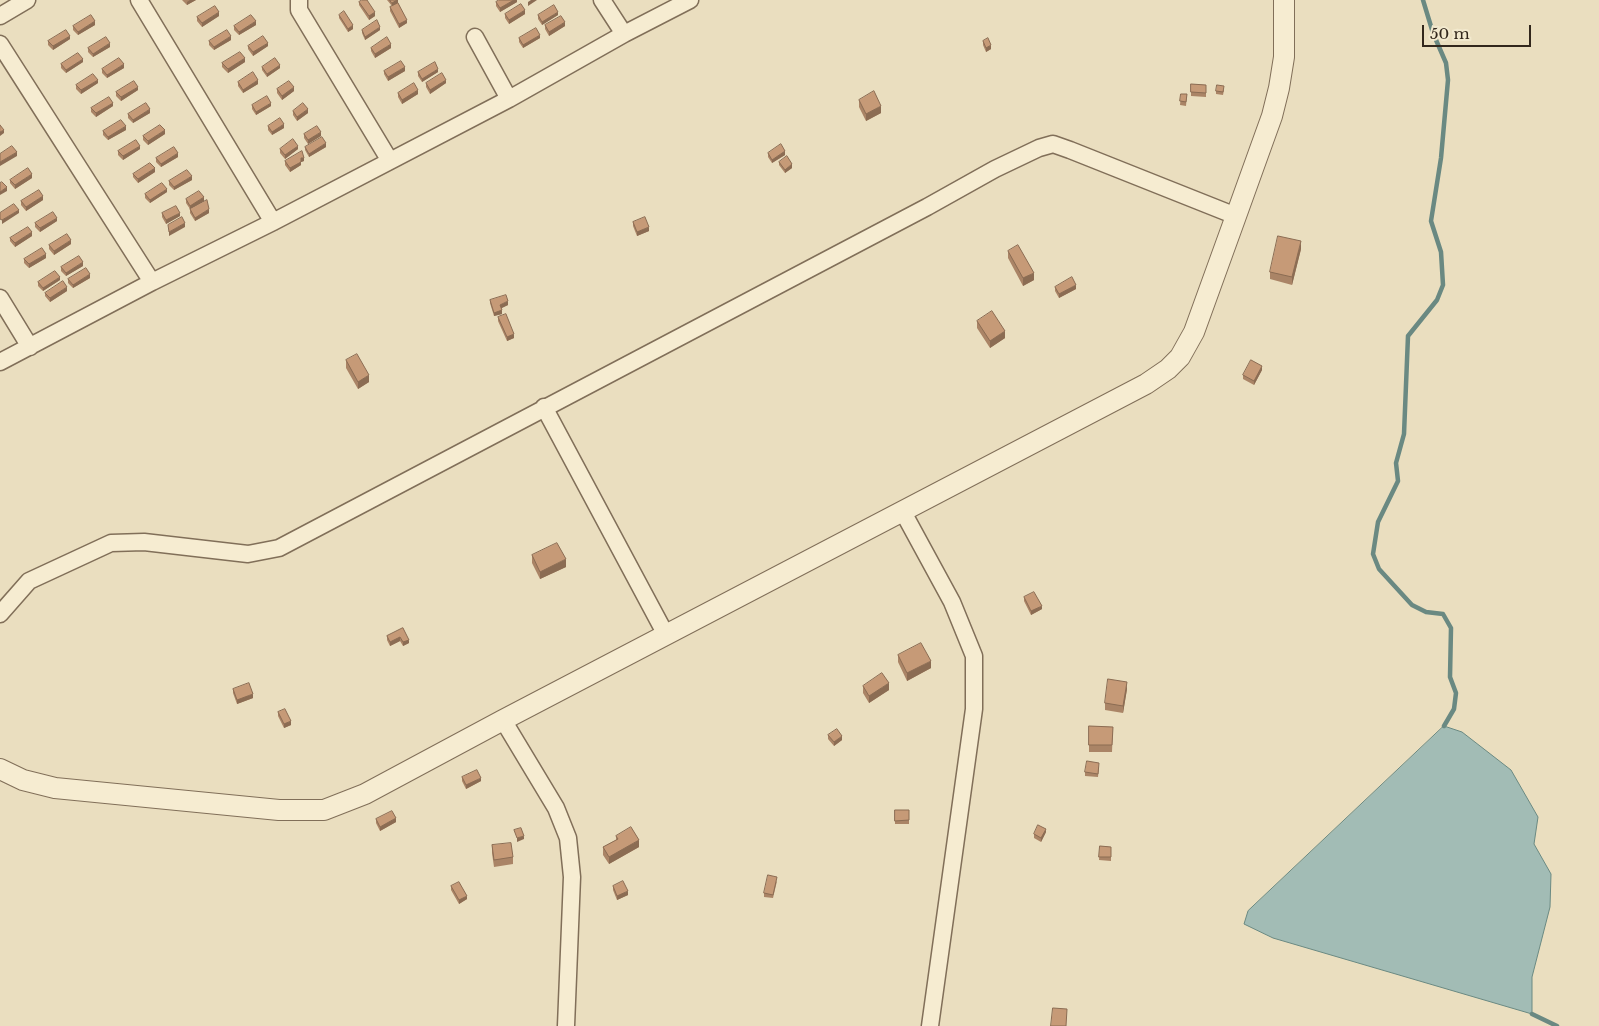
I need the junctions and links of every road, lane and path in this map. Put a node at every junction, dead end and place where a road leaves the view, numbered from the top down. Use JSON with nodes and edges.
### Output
{"nodes":[{"id":1,"x":27,"y":0,"type":"edge"},
{"id":2,"x":139,"y":0,"type":"edge"},
{"id":3,"x":299,"y":0,"type":"edge"},
{"id":4,"x":602,"y":0,"type":"edge"},
{"id":5,"x":690,"y":0,"type":"edge"},
{"id":6,"x":1284,"y":0,"type":"edge"},
{"id":7,"x":0,"y":16,"type":"edge"},
{"id":8,"x":624,"y":34,"type":"junction"},
{"id":9,"x":475,"y":37,"type":"dead end"},
{"id":10,"x":0,"y":44,"type":"edge"},
{"id":11,"x":509,"y":100,"type":"junction"},
{"id":12,"x":390,"y":161,"type":"junction"},
{"id":13,"x":1236,"y":216,"type":"junction"},
{"id":14,"x":273,"y":222,"type":"junction"},
{"id":15,"x":152,"y":282,"type":"junction"},
{"id":16,"x":0,"y":298,"type":"edge"},
{"id":17,"x":30,"y":347,"type":"junction"},
{"id":18,"x":0,"y":362,"type":"edge"},
{"id":19,"x":544,"y":407,"type":"junction"},
{"id":20,"x":903,"y":512,"type":"junction"},
{"id":21,"x":0,"y":614,"type":"edge"},
{"id":22,"x":666,"y":635,"type":"junction"},
{"id":23,"x":503,"y":720,"type":"junction"},
{"id":24,"x":0,"y":769,"type":"edge"},
{"id":25,"x":566,"y":1026,"type":"edge"},
{"id":26,"x":930,"y":1026,"type":"edge"}],
"edges":[{"from":1,"to":7,"type":"street"},
{"from":2,"to":14,"type":"street"},
{"from":3,"to":12,"type":"street"},
{"from":4,"to":8,"type":"street"},
{"from":5,"to":8,"type":"street"},
{"from":6,"to":13,"type":"street"},
{"from":8,"to":11,"type":"street"},
{"from":9,"to":11,"type":"street"},
{"from":10,"to":15,"type":"street"},
{"from":11,"to":12,"type":"street"},
{"from":12,"to":14,"type":"street"},
{"from":13,"to":19,"type":"street"},
{"from":13,"to":20,"type":"street"},
{"from":14,"to":15,"type":"street"},
{"from":15,"to":17,"type":"street"},
{"from":16,"to":17,"type":"street"},
{"from":17,"to":18,"type":"street"},
{"from":19,"to":21,"type":"street"},
{"from":19,"to":22,"type":"street"},
{"from":20,"to":22,"type":"street"},
{"from":20,"to":26,"type":"street"},
{"from":22,"to":23,"type":"street"},
{"from":23,"to":24,"type":"street"},
{"from":23,"to":25,"type":"street"}]}
